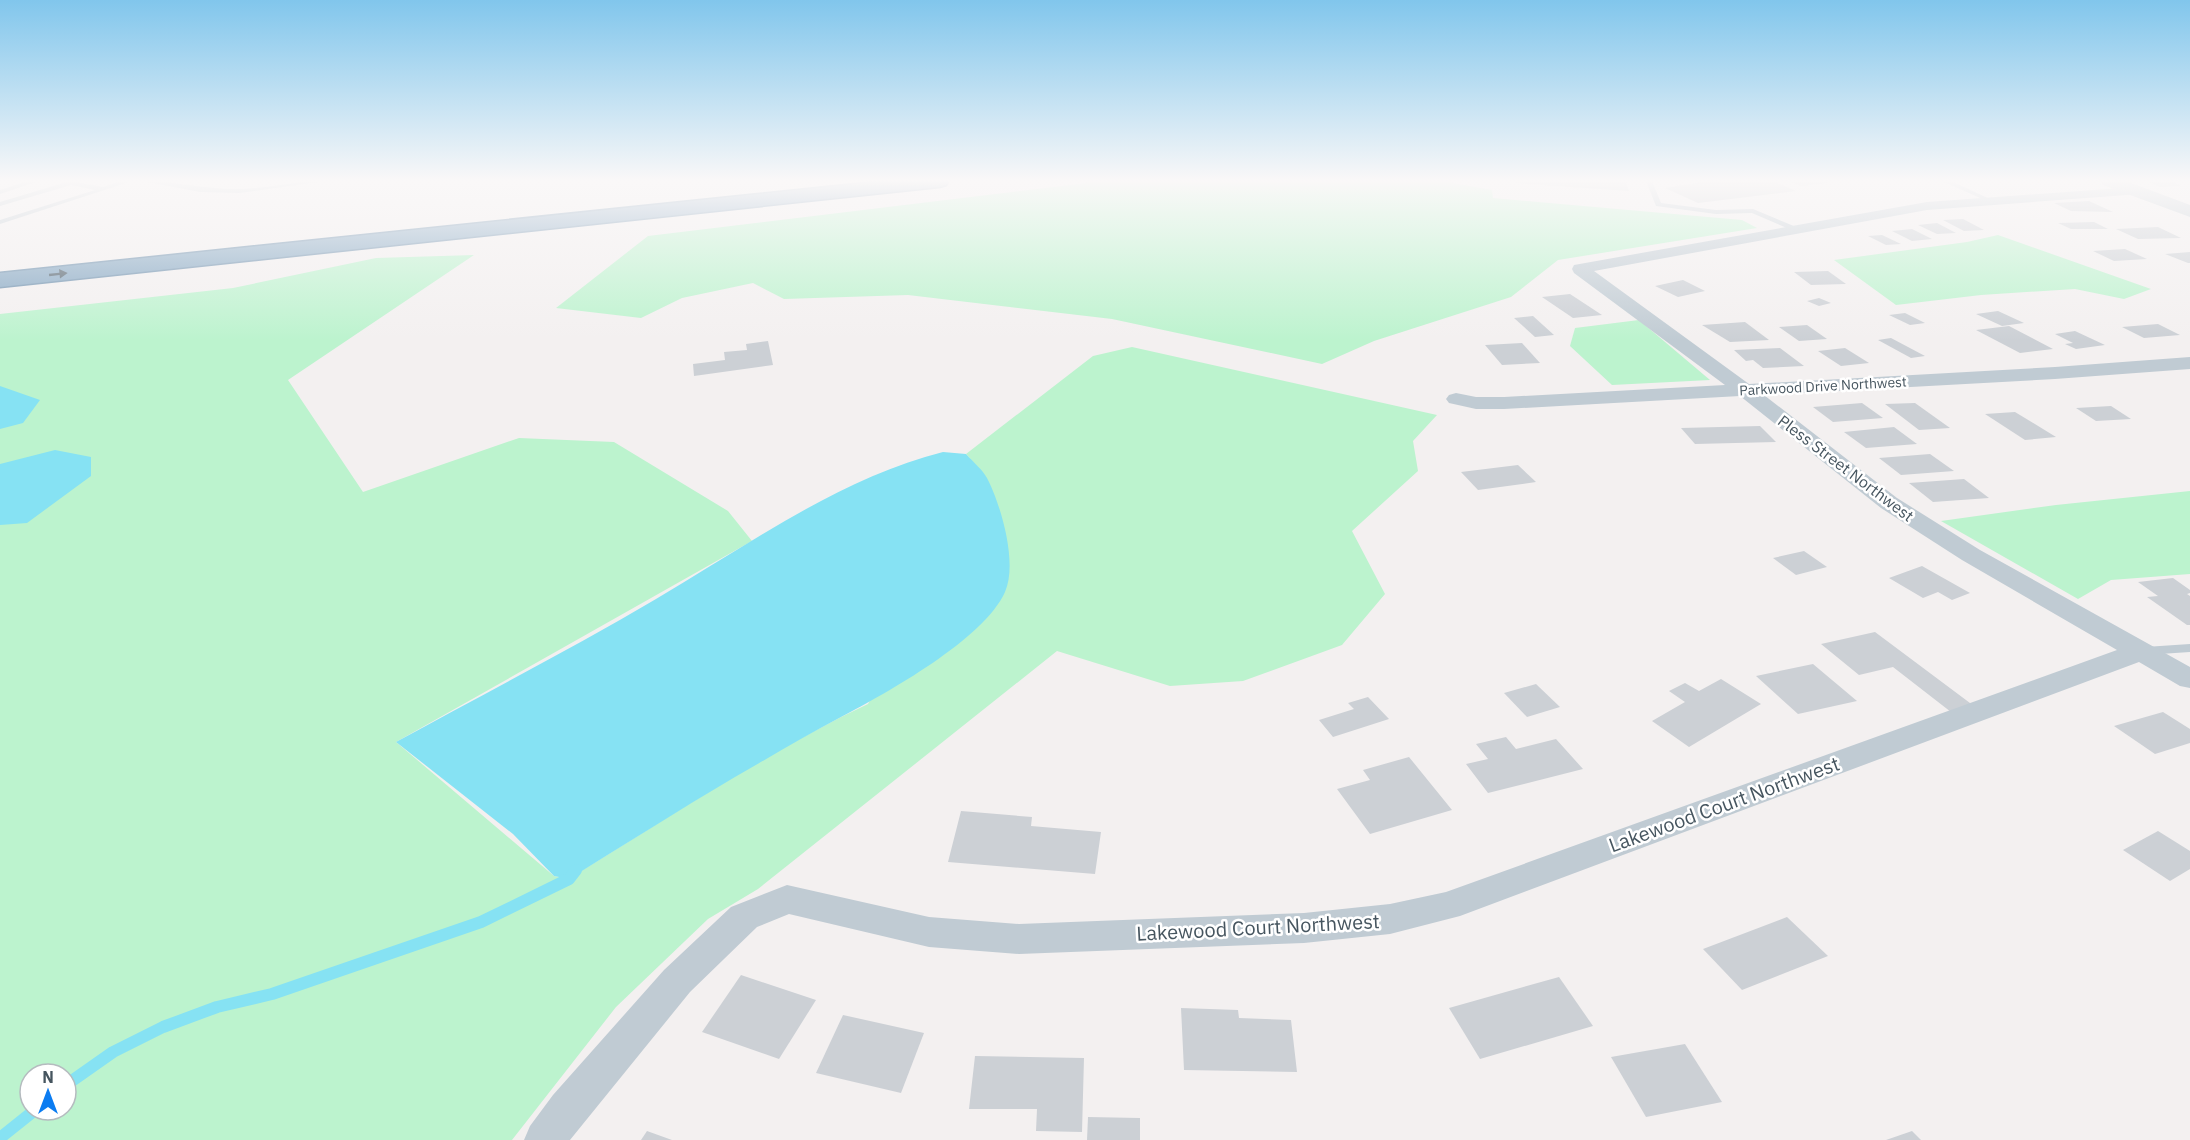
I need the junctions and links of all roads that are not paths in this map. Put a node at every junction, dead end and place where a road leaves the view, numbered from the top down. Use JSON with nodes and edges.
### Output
{"nodes":[{"id":1,"x":270,"y":234,"type":"edge"},
{"id":2,"x":434,"y":234,"type":"edge"},
{"id":3,"x":1769,"y":234,"type":"edge"},
{"id":4,"x":0,"y":262,"type":"edge"},
{"id":5,"x":0,"y":280,"type":"edge"},
{"id":6,"x":2190,"y":363,"type":"edge"},
{"id":7,"x":1746,"y":391,"type":"junction"},
{"id":8,"x":1456,"y":399,"type":"dead end"},
{"id":9,"x":2190,"y":648,"type":"edge"},
{"id":10,"x":2140,"y":651,"type":"junction"},
{"id":11,"x":2190,"y":679,"type":"edge"},
{"id":12,"x":545,"y":1140,"type":"edge"}],
"edges":[{"from":1,"to":4,"type":"highway"},
{"from":5,"to":2,"type":"highway","one_way":true},
{"from":3,"to":7,"type":"street","name":"Pless Street Northwest"},
{"from":6,"to":7,"type":"street","name":"Parkwood Drive Northwest"},
{"from":7,"to":8,"type":"street","name":"Parkwood Drive Northwest"},
{"from":7,"to":10,"type":"street","name":"Pless Street Northwest"},
{"from":9,"to":10,"type":"lane"},
{"from":10,"to":11,"type":"street","name":"Pless Street Northwest"},
{"from":10,"to":12,"type":"street","name":"Lakewood Court Northwest"}]}
